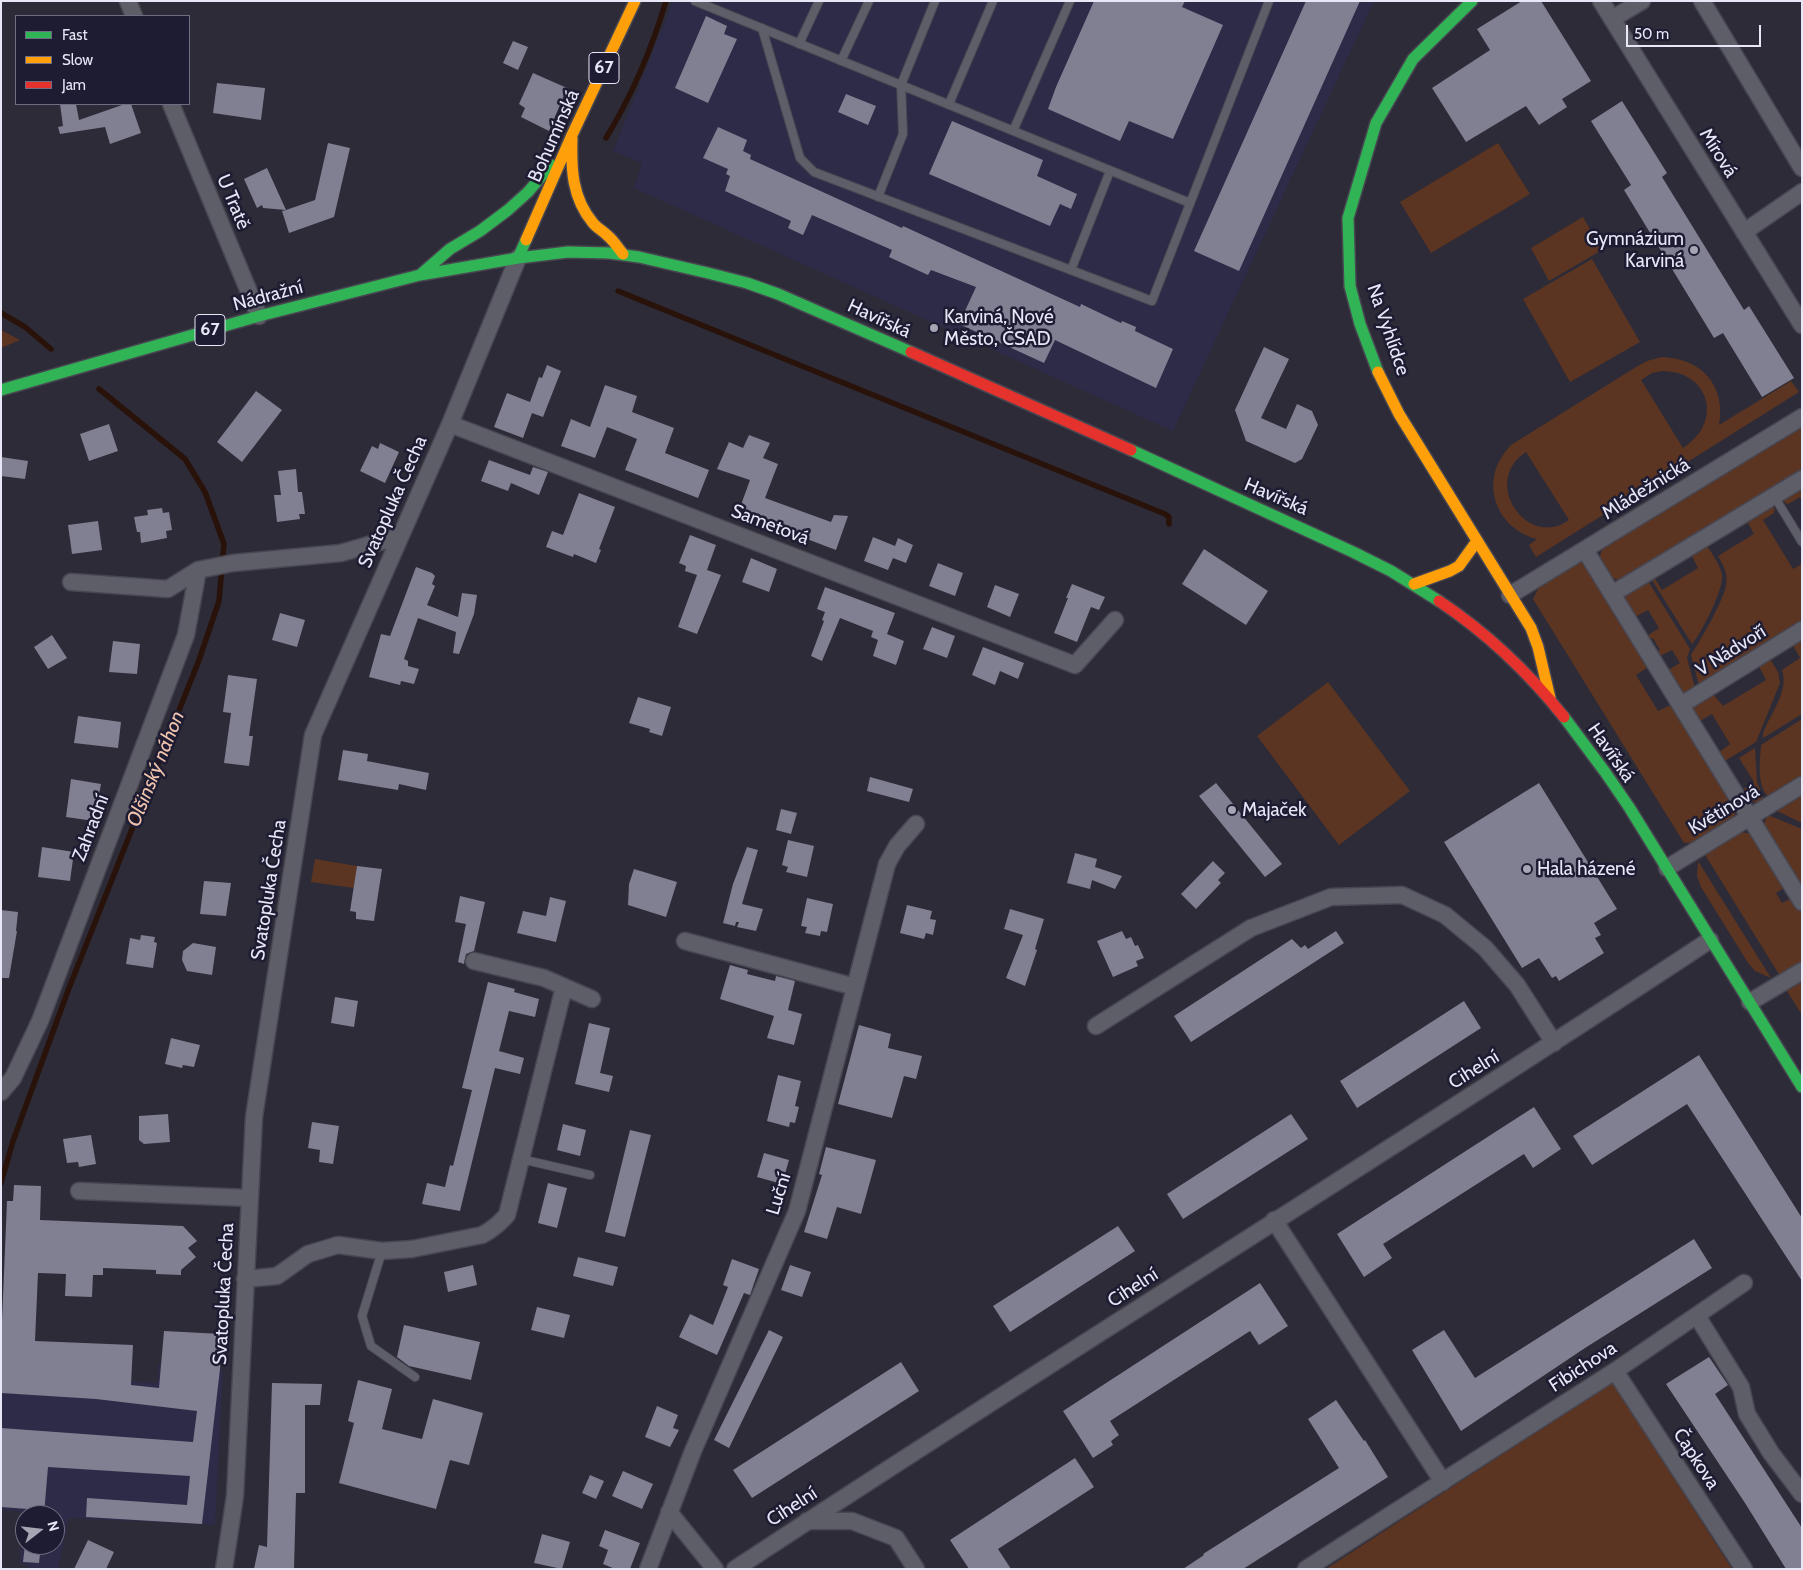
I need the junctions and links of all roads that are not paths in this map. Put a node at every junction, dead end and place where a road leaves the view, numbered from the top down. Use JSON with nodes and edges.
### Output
{"nodes":[{"id":1,"x":128,"y":1,"type":"edge"},
{"id":2,"x":635,"y":1,"type":"edge"},
{"id":3,"x":696,"y":1,"type":"edge"},
{"id":4,"x":819,"y":1,"type":"edge"},
{"id":5,"x":869,"y":1,"type":"edge"},
{"id":6,"x":935,"y":1,"type":"edge"},
{"id":7,"x":992,"y":1,"type":"edge"},
{"id":8,"x":1070,"y":1,"type":"edge"},
{"id":9,"x":1269,"y":1,"type":"edge"},
{"id":10,"x":1472,"y":1,"type":"edge"},
{"id":11,"x":1601,"y":1,"type":"edge"},
{"id":12,"x":1642,"y":1,"type":"edge"},
{"id":13,"x":1702,"y":1,"type":"edge"},
{"id":14,"x":134,"y":15,"type":"edge"},
{"id":15,"x":1612,"y":19,"type":"junction"},
{"id":16,"x":762,"y":28,"type":"junction"},
{"id":17,"x":799,"y":44,"type":"junction"},
{"id":18,"x":841,"y":61,"type":"junction"},
{"id":19,"x":901,"y":85,"type":"junction"},
{"id":20,"x":949,"y":104,"type":"junction"},
{"id":21,"x":171,"y":105,"type":"edge"},
{"id":22,"x":1013,"y":130,"type":"junction"},
{"id":23,"x":572,"y":135,"type":"junction"},
{"id":24,"x":564,"y":154,"type":"junction"},
{"id":25,"x":1802,"y":168,"type":"edge"},
{"id":26,"x":1110,"y":171,"type":"junction"},
{"id":27,"x":1802,"y":192,"type":"edge"},
{"id":28,"x":878,"y":197,"type":"junction"},
{"id":29,"x":1190,"y":203,"type":"junction"},
{"id":30,"x":1744,"y":232,"type":"junction"},
{"id":31,"x":623,"y":254,"type":"junction"},
{"id":32,"x":518,"y":258,"type":"junction"},
{"id":33,"x":1071,"y":270,"type":"junction"},
{"id":34,"x":420,"y":275,"type":"junction"},
{"id":35,"x":259,"y":316,"type":"junction"},
{"id":36,"x":1802,"y":325,"type":"edge"},
{"id":37,"x":1,"y":390,"type":"edge"},
{"id":38,"x":1802,"y":417,"type":"edge"},
{"id":39,"x":450,"y":424,"type":"junction"},
{"id":40,"x":1802,"y":479,"type":"edge"},
{"id":41,"x":1774,"y":496,"type":"junction"},
{"id":42,"x":400,"y":536,"type":"junction"},
{"id":43,"x":1477,"y":541,"type":"junction"},
{"id":44,"x":1802,"y":542,"type":"edge"},
{"id":45,"x":1585,"y":550,"type":"junction"},
{"id":46,"x":206,"y":568,"type":"junction"},
{"id":47,"x":71,"y":582,"type":"dead end"},
{"id":48,"x":1414,"y":584,"type":"junction"},
{"id":49,"x":1612,"y":594,"type":"junction"},
{"id":50,"x":1510,"y":595,"type":"junction"},
{"id":51,"x":1115,"y":620,"type":"dead end"},
{"id":52,"x":1802,"y":630,"type":"edge"},
{"id":53,"x":1550,"y":699,"type":"junction"},
{"id":54,"x":1680,"y":705,"type":"junction"},
{"id":55,"x":1802,"y":786,"type":"edge"},
{"id":56,"x":1750,"y":818,"type":"junction"},
{"id":57,"x":916,"y":824,"type":"dead end"},
{"id":58,"x":1667,"y":868,"type":"junction"},
{"id":59,"x":1802,"y":902,"type":"edge"},
{"id":60,"x":1710,"y":940,"type":"junction"},
{"id":61,"x":685,"y":941,"type":"dead end"},
{"id":62,"x":474,"y":961,"type":"dead end"},
{"id":63,"x":1802,"y":971,"type":"edge"},
{"id":64,"x":855,"y":986,"type":"junction"},
{"id":65,"x":564,"y":987,"type":"junction"},
{"id":66,"x":592,"y":999,"type":"dead end"},
{"id":67,"x":1750,"y":1002,"type":"junction"},
{"id":68,"x":1096,"y":1026,"type":"dead end"},
{"id":69,"x":1554,"y":1043,"type":"junction"},
{"id":70,"x":1802,"y":1087,"type":"edge"},
{"id":71,"x":1,"y":1092,"type":"edge"},
{"id":72,"x":520,"y":1159,"type":"junction"},
{"id":73,"x":590,"y":1175,"type":"dead end"},
{"id":74,"x":79,"y":1191,"type":"dead end"},
{"id":75,"x":249,"y":1198,"type":"junction"},
{"id":76,"x":1274,"y":1220,"type":"junction"},
{"id":77,"x":382,"y":1251,"type":"junction"},
{"id":78,"x":245,"y":1278,"type":"junction"},
{"id":79,"x":1744,"y":1283,"type":"dead end"},
{"id":80,"x":1697,"y":1316,"type":"junction"},
{"id":81,"x":1615,"y":1371,"type":"junction"},
{"id":82,"x":414,"y":1377,"type":"dead end"},
{"id":83,"x":1443,"y":1482,"type":"junction"},
{"id":84,"x":1802,"y":1494,"type":"edge"},
{"id":85,"x":669,"y":1512,"type":"junction"},
{"id":86,"x":807,"y":1521,"type":"junction"},
{"id":87,"x":224,"y":1569,"type":"edge"},
{"id":88,"x":648,"y":1569,"type":"edge"},
{"id":89,"x":715,"y":1569,"type":"edge"},
{"id":90,"x":735,"y":1569,"type":"edge"},
{"id":91,"x":916,"y":1569,"type":"edge"},
{"id":92,"x":1306,"y":1569,"type":"edge"},
{"id":93,"x":1744,"y":1569,"type":"edge"}],
"edges":[{"from":1,"to":14,"type":"street"},
{"from":2,"to":23,"type":"street","name":"Bohumínská","number":"67"},
{"from":3,"to":16,"type":"lane"},
{"from":4,"to":17,"type":"lane"},
{"from":5,"to":18,"type":"lane"},
{"from":6,"to":19,"type":"lane"},
{"from":7,"to":20,"type":"lane"},
{"from":8,"to":22,"type":"lane"},
{"from":9,"to":29,"type":"lane"},
{"from":10,"to":43,"type":"street","name":"Na Vyhlídce"},
{"from":11,"to":15,"type":"street","name":"Mírová"},
{"from":12,"to":15,"type":"street"},
{"from":13,"to":25,"type":"street"},
{"from":15,"to":30,"type":"street","name":"Mírová"},
{"from":16,"to":17,"type":"lane"},
{"from":16,"to":28,"type":"lane"},
{"from":17,"to":18,"type":"lane"},
{"from":18,"to":19,"type":"lane"},
{"from":19,"to":20,"type":"lane"},
{"from":19,"to":28,"type":"lane"},
{"from":20,"to":22,"type":"lane"},
{"from":21,"to":35,"type":"street","name":"U Tratě"},
{"from":22,"to":26,"type":"lane"},
{"from":23,"to":24,"type":"street","name":"Bohumínská","number":"67"},
{"from":23,"to":31,"type":"street"},
{"from":24,"to":32,"type":"street","name":"Bohumínská","number":"67"},
{"from":24,"to":34,"type":"street"},
{"from":26,"to":29,"type":"lane"},
{"from":26,"to":33,"type":"lane"},
{"from":27,"to":30,"type":"street"},
{"from":28,"to":33,"type":"lane"},
{"from":29,"to":33,"type":"lane"},
{"from":30,"to":36,"type":"street","name":"Mírová"},
{"from":31,"to":32,"type":"street","name":"Havířská"},
{"from":31,"to":48,"type":"street","name":"Havířská"},
{"from":32,"to":34,"type":"street","name":"Nádražní","number":"67"},
{"from":32,"to":39,"type":"street","name":"Svatopluka Čecha"},
{"from":34,"to":35,"type":"street","name":"Nádražní","number":"67"},
{"from":35,"to":37,"type":"street","name":"Nádražní","number":"67"},
{"from":38,"to":45,"type":"street","name":"Mládežnická"},
{"from":39,"to":42,"type":"street","name":"Svatopluka Čecha"},
{"from":39,"to":51,"type":"street","name":"Sametová"},
{"from":40,"to":41,"type":"street"},
{"from":41,"to":44,"type":"lane"},
{"from":41,"to":49,"type":"street"},
{"from":42,"to":46,"type":"street"},
{"from":42,"to":75,"type":"street","name":"Svatopluka Čecha"},
{"from":43,"to":48,"type":"street"},
{"from":43,"to":50,"type":"street","name":"Na Vyhlídce"},
{"from":45,"to":49,"type":"street"},
{"from":45,"to":50,"type":"street","name":"Mládežnická"},
{"from":46,"to":47,"type":"street"},
{"from":46,"to":71,"type":"street","name":"Zahradní"},
{"from":48,"to":53,"type":"street","name":"Havířská"},
{"from":49,"to":54,"type":"street"},
{"from":50,"to":53,"type":"street","name":"Na Vyhlídce"},
{"from":52,"to":54,"type":"street","name":"V Nádvoří"},
{"from":53,"to":58,"type":"street","name":"Havířská"},
{"from":54,"to":56,"type":"street"},
{"from":55,"to":56,"type":"street","name":"Květinová"},
{"from":56,"to":58,"type":"street","name":"Květinová"},
{"from":56,"to":59,"type":"street"},
{"from":57,"to":64,"type":"street","name":"Luční"},
{"from":58,"to":60,"type":"street","name":"Havířská"},
{"from":60,"to":67,"type":"street","name":"Havířská"},
{"from":60,"to":69,"type":"street","name":"Cihelní"},
{"from":61,"to":64,"type":"street"},
{"from":62,"to":65,"type":"street"},
{"from":63,"to":67,"type":"street"},
{"from":64,"to":85,"type":"street","name":"Luční"},
{"from":65,"to":66,"type":"street"},
{"from":65,"to":72,"type":"street"},
{"from":67,"to":70,"type":"street","name":"Havířská"},
{"from":68,"to":69,"type":"street"},
{"from":69,"to":76,"type":"street","name":"Cihelní"},
{"from":72,"to":73,"type":"lane"},
{"from":72,"to":77,"type":"street"},
{"from":74,"to":75,"type":"street"},
{"from":75,"to":78,"type":"street","name":"Svatopluka Čecha"},
{"from":76,"to":83,"type":"street"},
{"from":76,"to":86,"type":"street","name":"Cihelní"},
{"from":77,"to":78,"type":"street"},
{"from":77,"to":82,"type":"lane"},
{"from":78,"to":87,"type":"street","name":"Svatopluka Čecha"},
{"from":79,"to":80,"type":"street","name":"Fibichova"},
{"from":80,"to":81,"type":"street","name":"Fibichova"},
{"from":80,"to":84,"type":"street"},
{"from":81,"to":83,"type":"street","name":"Fibichova"},
{"from":81,"to":93,"type":"street","name":"Čapkova"},
{"from":83,"to":92,"type":"street","name":"Fibichova"},
{"from":85,"to":88,"type":"street","name":"Luční"},
{"from":85,"to":89,"type":"street"},
{"from":86,"to":90,"type":"street","name":"Cihelní"},
{"from":86,"to":91,"type":"street"}]}
